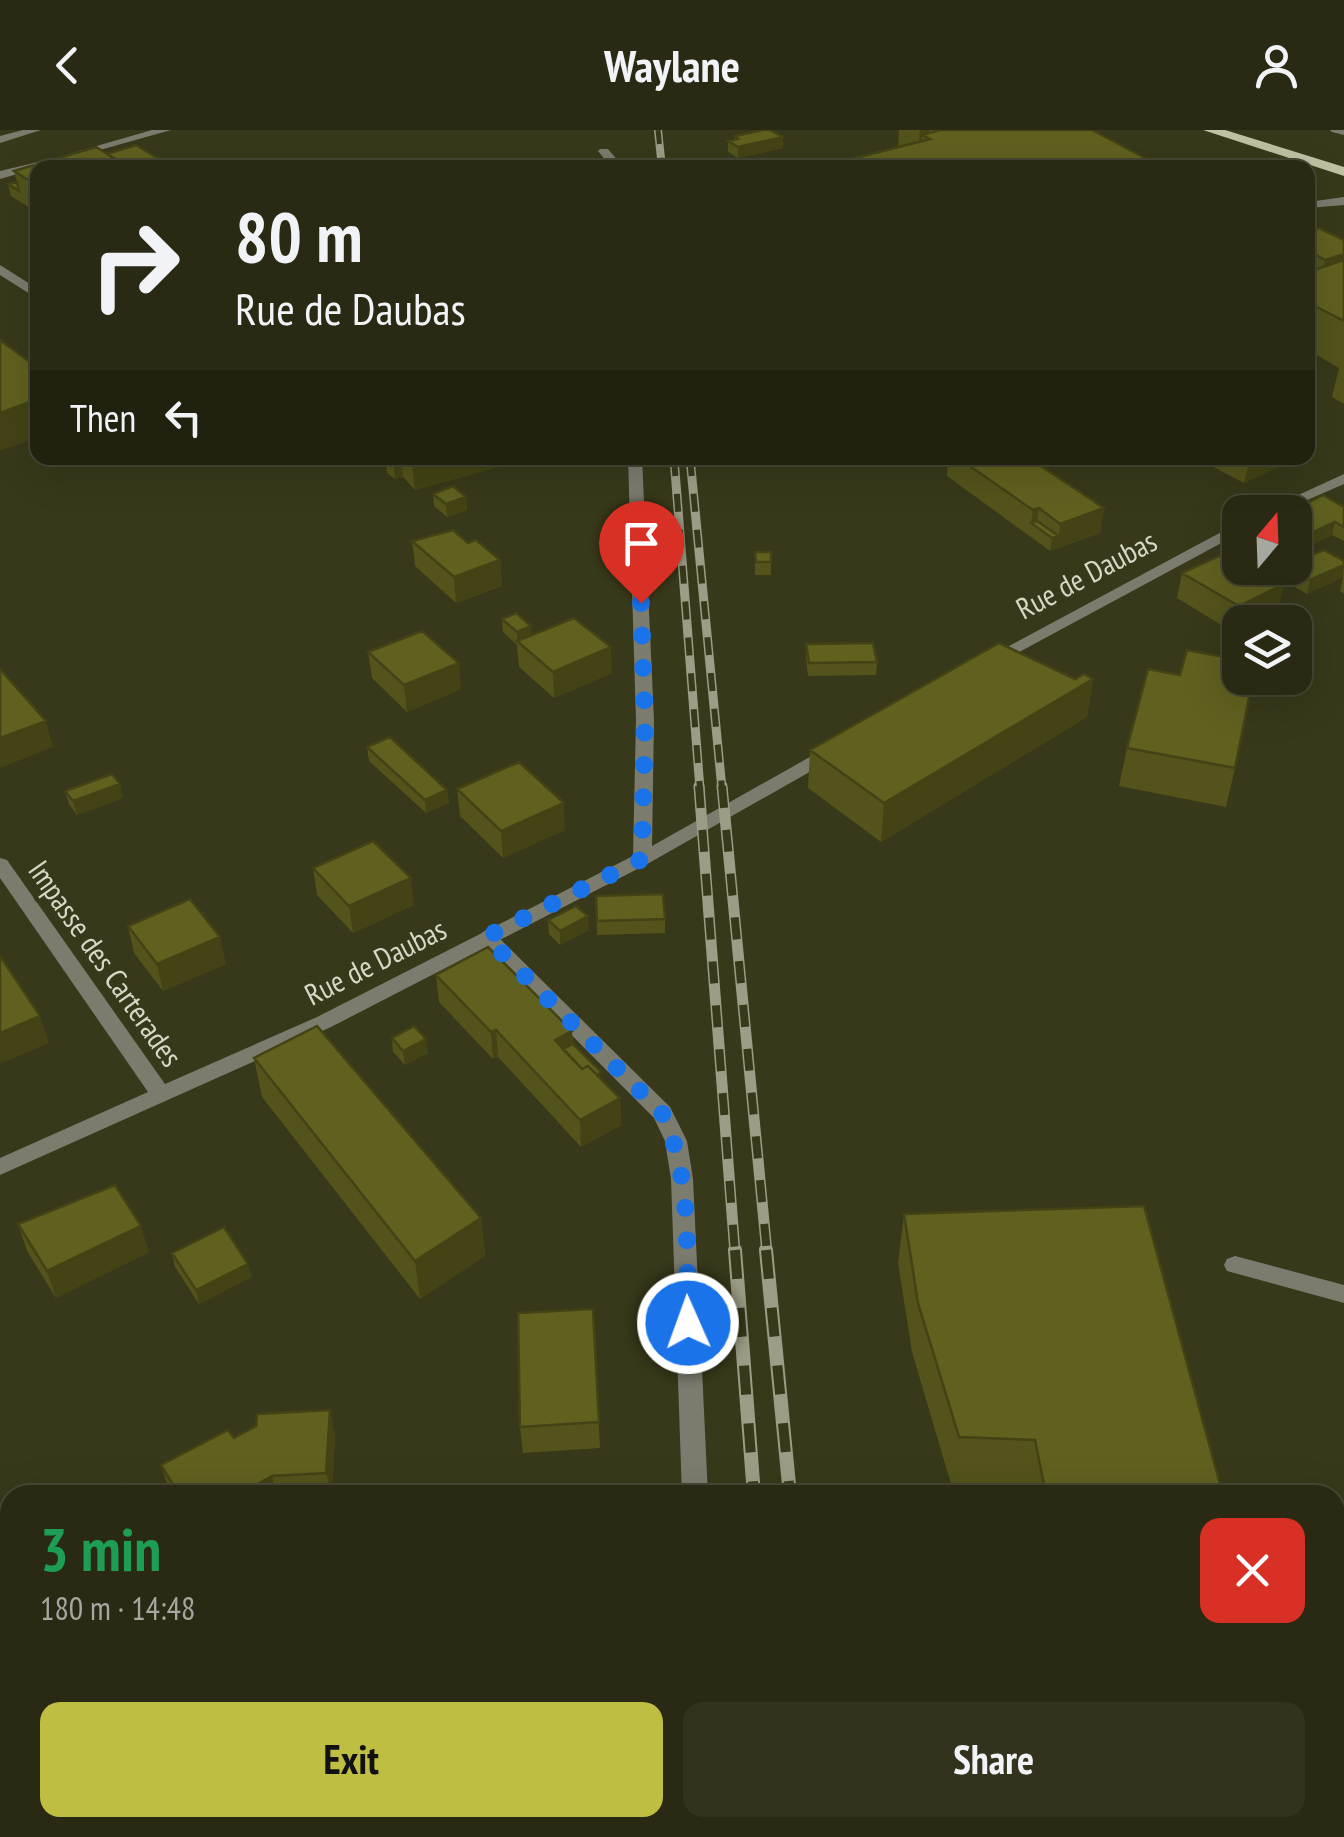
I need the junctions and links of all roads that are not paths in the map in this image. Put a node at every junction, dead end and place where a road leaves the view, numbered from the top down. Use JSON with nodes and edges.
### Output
{"nodes":[{"id":1,"x":35,"y":130,"type":"edge"},
{"id":2,"x":165,"y":130,"type":"edge"},
{"id":3,"x":1210,"y":130,"type":"edge"},
{"id":4,"x":1262,"y":130,"type":"edge"},
{"id":5,"x":1336,"y":130,"type":"edge"},
{"id":6,"x":1344,"y":132,"type":"edge"},
{"id":7,"x":0,"y":140,"type":"edge"},
{"id":8,"x":604,"y":151,"type":"dead end"},
{"id":9,"x":1344,"y":155,"type":"edge"},
{"id":10,"x":55,"y":160,"type":"edge"},
{"id":11,"x":612,"y":160,"type":"edge"},
{"id":12,"x":1306,"y":160,"type":"edge"},
{"id":13,"x":1315,"y":163,"type":"edge"},
{"id":14,"x":30,"y":167,"type":"edge"},
{"id":15,"x":1344,"y":172,"type":"edge"},
{"id":16,"x":0,"y":175,"type":"edge"},
{"id":17,"x":1344,"y":201,"type":"edge"},
{"id":18,"x":1315,"y":204,"type":"edge"},
{"id":19,"x":0,"y":268,"type":"edge"},
{"id":20,"x":30,"y":289,"type":"edge"},
{"id":21,"x":636,"y":465,"type":"edge"},
{"id":22,"x":1344,"y":478,"type":"edge"},
{"id":23,"x":1306,"y":495,"type":"edge"},
{"id":24,"x":1222,"y":536,"type":"edge"},
{"id":25,"x":970,"y":672,"type":"edge"},
{"id":26,"x":854,"y":739,"type":"edge"},
{"id":27,"x":642,"y":859,"type":"junction"},
{"id":28,"x":0,"y":864,"type":"edge"},
{"id":29,"x":486,"y":937,"type":"junction"},
{"id":30,"x":162,"y":1096,"type":"junction"},
{"id":31,"x":0,"y":1167,"type":"edge"},
{"id":32,"x":1235,"y":1265,"type":"dead end"},
{"id":33,"x":1344,"y":1294,"type":"edge"},
{"id":34,"x":695,"y":1485,"type":"edge"}],
"edges":[{"from":1,"to":7,"type":"street"},
{"from":2,"to":10,"type":"street"},
{"from":3,"to":12,"type":"main road"},
{"from":4,"to":9,"type":"main road"},
{"from":5,"to":6,"type":"street"},
{"from":8,"to":11,"type":"street"},
{"from":13,"to":15,"type":"main road"},
{"from":14,"to":16,"type":"street"},
{"from":17,"to":18,"type":"street"},
{"from":19,"to":20,"type":"street"},
{"from":21,"to":27,"type":"street"},
{"from":22,"to":23,"type":"street"},
{"from":24,"to":25,"type":"street","name":"Rue de Daubas"},
{"from":26,"to":27,"type":"street","name":"Rue de Daubas"},
{"from":27,"to":29,"type":"street","name":"Rue de Daubas"},
{"from":28,"to":30,"type":"street","name":"Impasse des Carterades"},
{"from":29,"to":30,"type":"street","name":"Rue de Daubas"},
{"from":29,"to":34,"type":"street"},
{"from":30,"to":31,"type":"street","name":"Rue de Daubas"},
{"from":32,"to":33,"type":"street"}]}
